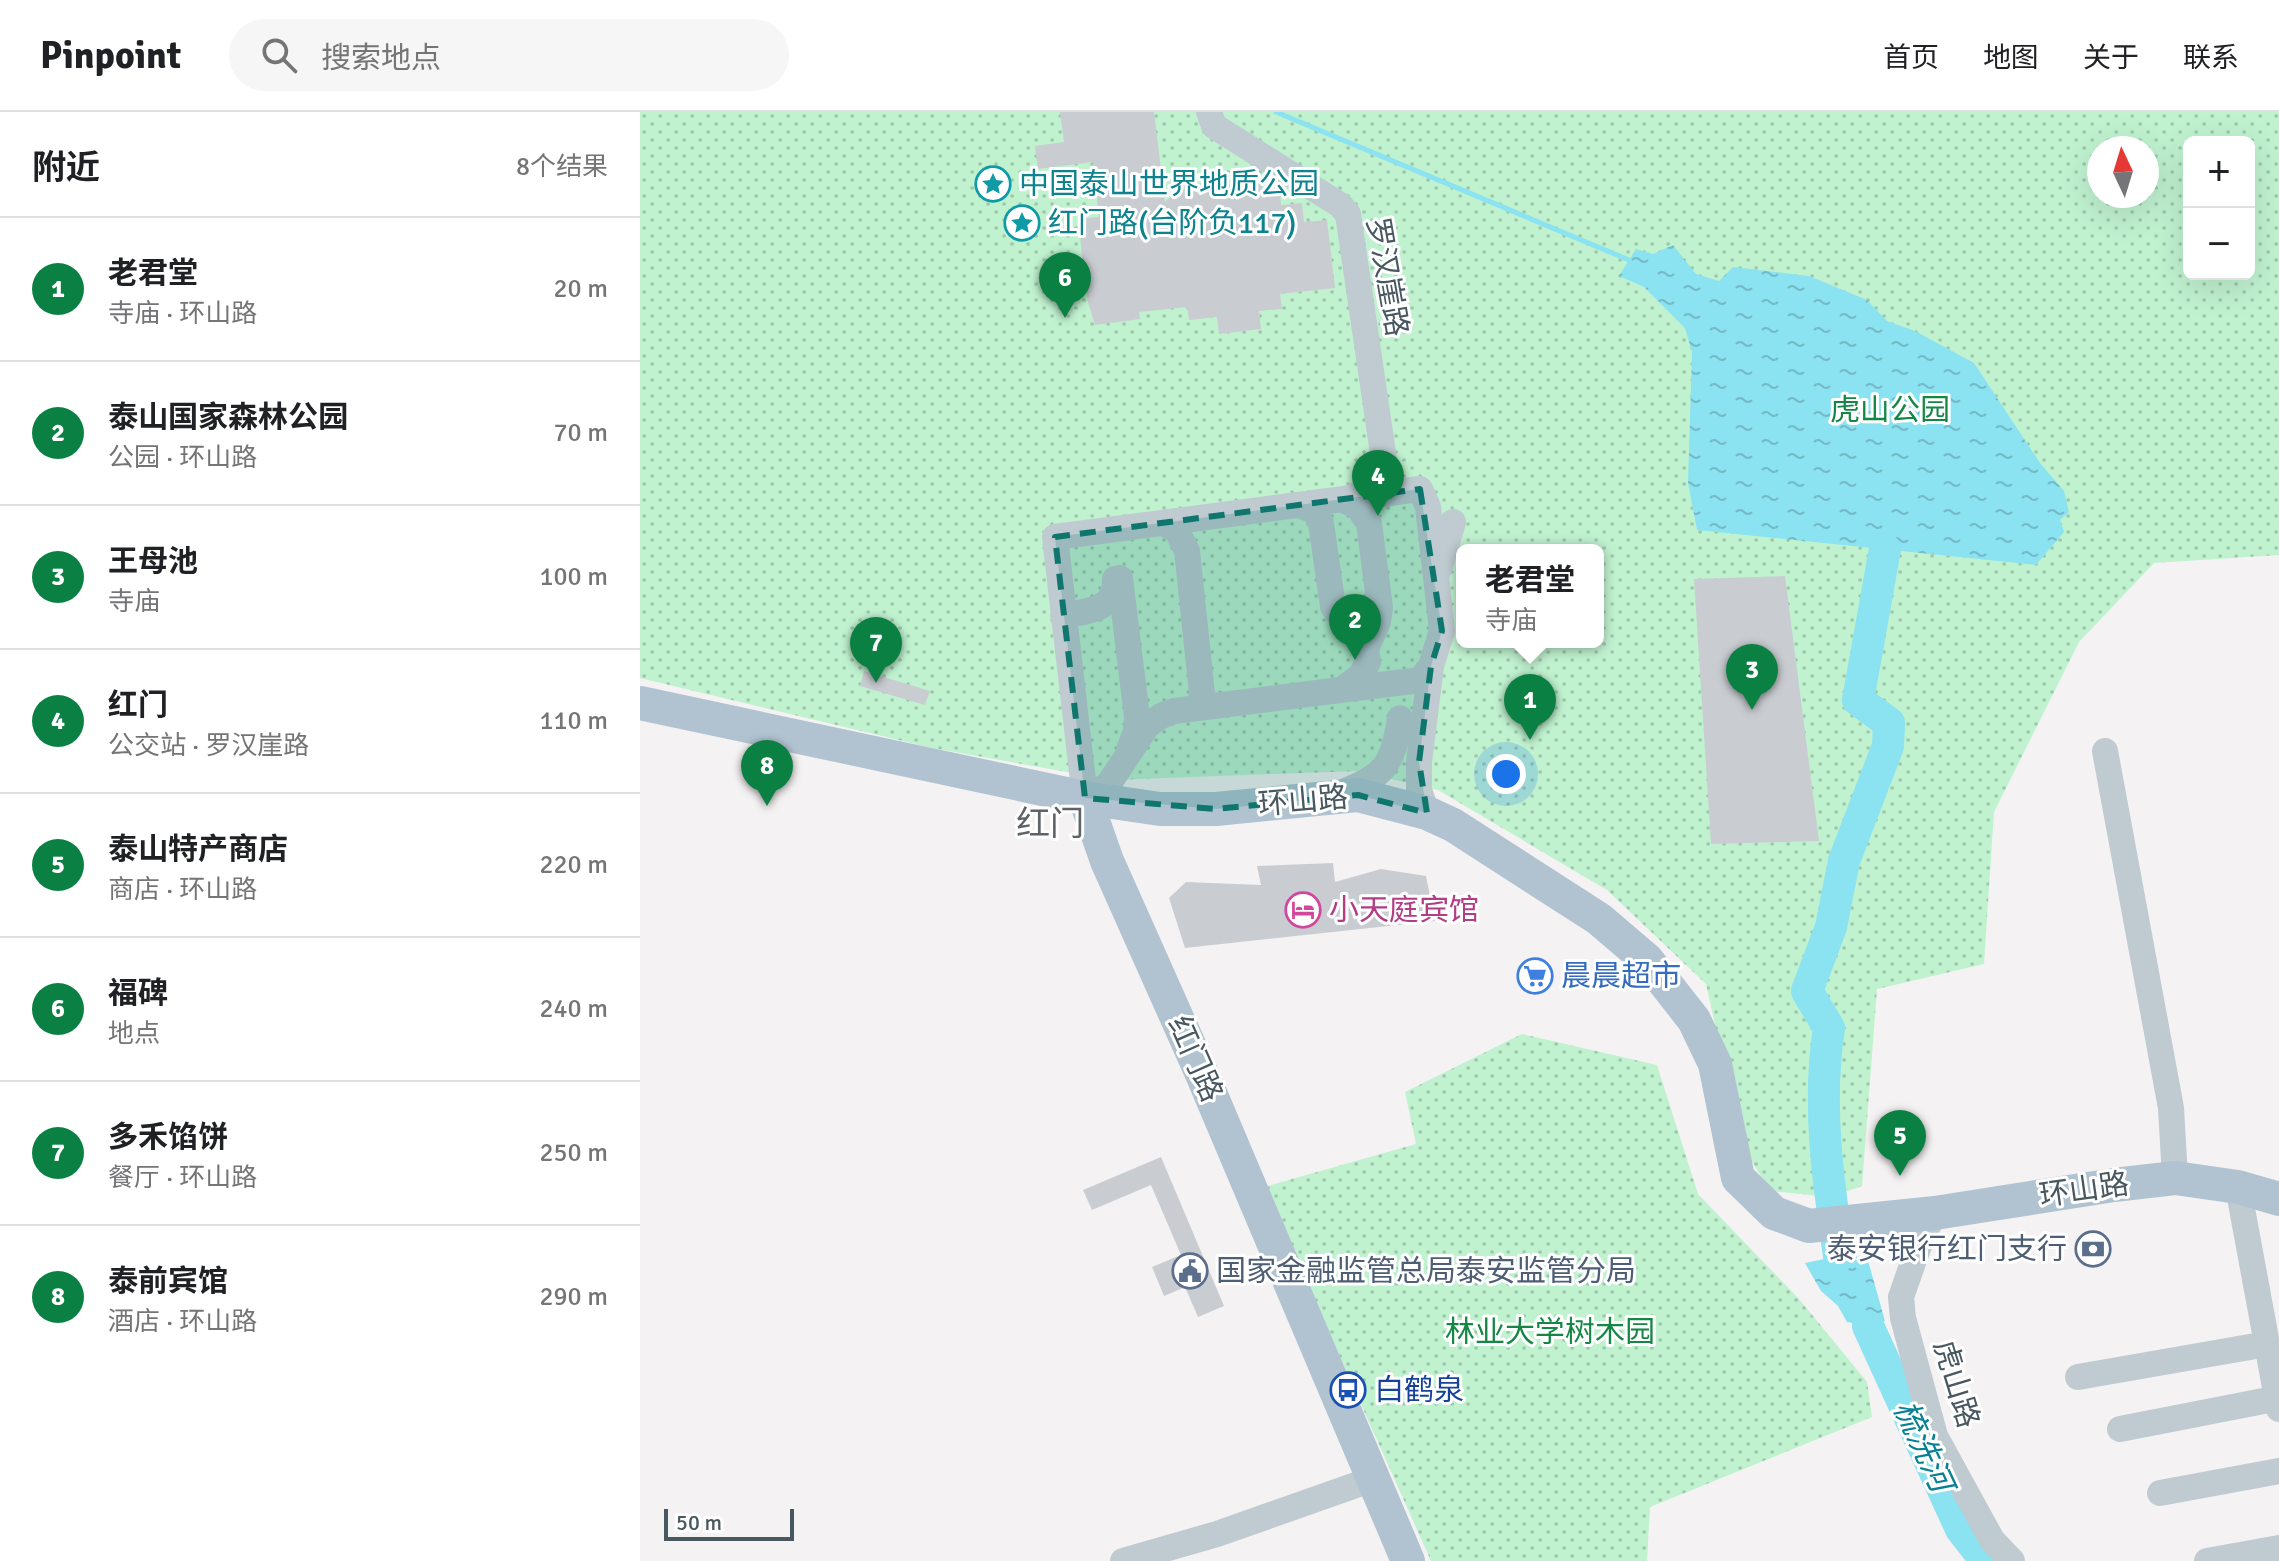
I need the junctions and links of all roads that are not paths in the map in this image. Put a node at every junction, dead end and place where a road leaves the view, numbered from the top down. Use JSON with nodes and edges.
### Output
{"nodes":[{"id":1,"x":1209,"y":112,"type":"edge"},
{"id":2,"x":1223,"y":112,"type":"edge"},
{"id":3,"x":1420,"y":489,"type":"junction"},
{"id":4,"x":1343,"y":500,"type":"junction"},
{"id":5,"x":1302,"y":506,"type":"junction"},
{"id":6,"x":1453,"y":522,"type":"dead end"},
{"id":7,"x":1164,"y":524,"type":"junction"},
{"id":8,"x":1437,"y":585,"type":"junction"},
{"id":9,"x":1063,"y":615,"type":"junction"},
{"id":10,"x":1366,"y":649,"type":"junction"},
{"id":11,"x":1431,"y":666,"type":"junction"},
{"id":12,"x":1344,"y":688,"type":"junction"},
{"id":13,"x":640,"y":703,"type":"edge"},
{"id":14,"x":1195,"y":707,"type":"junction"},
{"id":15,"x":1400,"y":718,"type":"dead end"},
{"id":16,"x":2105,"y":751,"type":"dead end"},
{"id":17,"x":1128,"y":754,"type":"junction"},
{"id":18,"x":1331,"y":797,"type":"junction"},
{"id":19,"x":1085,"y":798,"type":"junction"},
{"id":20,"x":1427,"y":813,"type":"junction"},
{"id":21,"x":2175,"y":1178,"type":"junction"},
{"id":22,"x":2238,"y":1187,"type":"junction"},
{"id":23,"x":2279,"y":1199,"type":"edge"},
{"id":24,"x":1935,"y":1213,"type":"junction"},
{"id":25,"x":2267,"y":1344,"type":"junction"},
{"id":26,"x":2078,"y":1377,"type":"dead end"},
{"id":27,"x":2278,"y":1402,"type":"edge"},
{"id":28,"x":2120,"y":1429,"type":"dead end"},
{"id":29,"x":2279,"y":1471,"type":"edge"},
{"id":30,"x":1373,"y":1479,"type":"junction"},
{"id":31,"x":2160,"y":1493,"type":"dead end"},
{"id":32,"x":2279,"y":1548,"type":"edge"},
{"id":33,"x":1123,"y":1561,"type":"edge"},
{"id":34,"x":1408,"y":1561,"type":"edge"},
{"id":35,"x":2012,"y":1561,"type":"edge"},
{"id":36,"x":2207,"y":1561,"type":"edge"}],
"edges":[{"from":1,"to":4,"type":"street","name":"罗汉崖路"},
{"from":2,"to":3,"type":"street","name":"罗汉崖路"},
{"from":3,"to":4,"type":"street"},
{"from":3,"to":8,"type":"street","name":"罗汉崖路"},
{"from":4,"to":5,"type":"street"},
{"from":4,"to":10,"type":"street"},
{"from":5,"to":7,"type":"street"},
{"from":5,"to":10,"type":"street"},
{"from":6,"to":8,"type":"street"},
{"from":7,"to":9,"type":"street","name":"红门路"},
{"from":7,"to":14,"type":"street"},
{"from":8,"to":11,"type":"street","name":"罗汉崖路"},
{"from":9,"to":17,"type":"street"},
{"from":9,"to":19,"type":"street","name":"红门路"},
{"from":10,"to":12,"type":"street"},
{"from":11,"to":12,"type":"street"},
{"from":11,"to":20,"type":"street","name":"罗汉崖路"},
{"from":12,"to":14,"type":"street"},
{"from":13,"to":19,"type":"main road","name":"环山路"},
{"from":14,"to":17,"type":"street"},
{"from":15,"to":18,"type":"street"},
{"from":16,"to":21,"type":"street"},
{"from":17,"to":19,"type":"street"},
{"from":18,"to":19,"type":"main road","name":"环山路"},
{"from":18,"to":20,"type":"main road","name":"环山路"},
{"from":19,"to":30,"type":"main road","name":"红门路"},
{"from":20,"to":24,"type":"main road","name":"环山路"},
{"from":21,"to":22,"type":"main road","name":"环山路"},
{"from":21,"to":24,"type":"main road","name":"环山路"},
{"from":22,"to":23,"type":"main road","name":"环山路"},
{"from":22,"to":25,"type":"street"},
{"from":24,"to":35,"type":"street","name":"虎山路"},
{"from":25,"to":26,"type":"street"},
{"from":25,"to":27,"type":"street"},
{"from":27,"to":28,"type":"street"},
{"from":29,"to":31,"type":"street"},
{"from":30,"to":33,"type":"street"},
{"from":30,"to":34,"type":"main road","name":"红门路"},
{"from":32,"to":36,"type":"street"}]}
